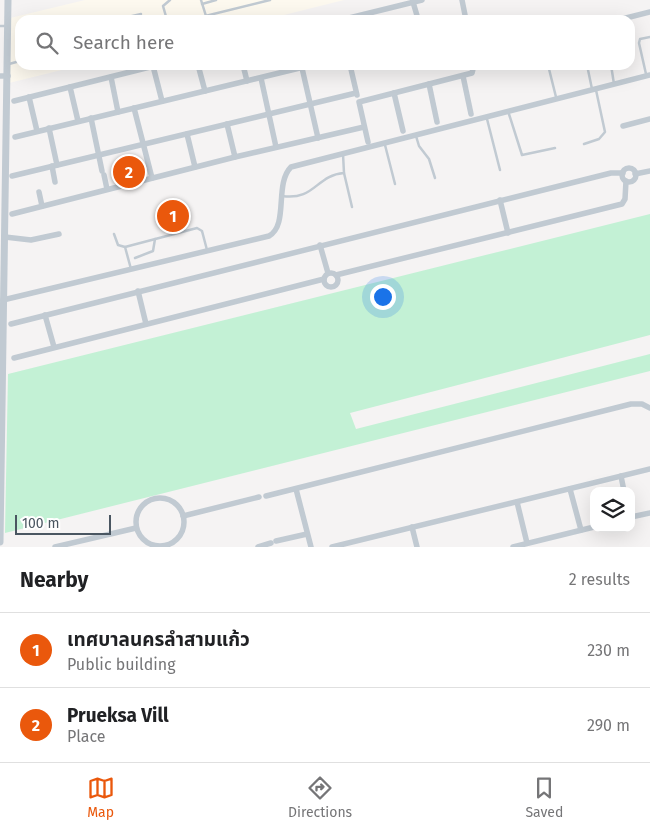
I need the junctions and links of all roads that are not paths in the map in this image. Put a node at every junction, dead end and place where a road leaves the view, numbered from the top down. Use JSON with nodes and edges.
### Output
{"nodes":[{"id":1,"x":8,"y":0,"type":"edge"},
{"id":2,"x":170,"y":0,"type":"edge"},
{"id":3,"x":216,"y":0,"type":"edge"},
{"id":4,"x":270,"y":0,"type":"edge"},
{"id":5,"x":422,"y":0,"type":"edge"},
{"id":6,"x":462,"y":0,"type":"edge"},
{"id":7,"x":201,"y":2,"type":"edge"},
{"id":8,"x":413,"y":2,"type":"junction"},
{"id":9,"x":650,"y":12,"type":"edge"},
{"id":10,"x":141,"y":14,"type":"dead end"},
{"id":11,"x":137,"y":15,"type":"edge"},
{"id":12,"x":166,"y":15,"type":"edge"},
{"id":13,"x":206,"y":15,"type":"edge"},
{"id":14,"x":210,"y":15,"type":"edge"},
{"id":15,"x":361,"y":15,"type":"edge"},
{"id":16,"x":417,"y":15,"type":"edge"},
{"id":17,"x":465,"y":15,"type":"edge"},
{"id":18,"x":635,"y":16,"type":"edge"},
{"id":19,"x":0,"y":26,"type":"edge"},
{"id":20,"x":8,"y":26,"type":"junction"},
{"id":21,"x":650,"y":36,"type":"edge"},
{"id":22,"x":15,"y":62,"type":"edge"},
{"id":23,"x":8,"y":64,"type":"junction"},
{"id":24,"x":140,"y":70,"type":"edge"},
{"id":25,"x":157,"y":70,"type":"edge"},
{"id":26,"x":199,"y":70,"type":"edge"},
{"id":27,"x":244,"y":70,"type":"edge"},
{"id":28,"x":281,"y":70,"type":"edge"},
{"id":29,"x":302,"y":70,"type":"edge"},
{"id":30,"x":351,"y":70,"type":"edge"},
{"id":31,"x":473,"y":70,"type":"edge"},
{"id":32,"x":549,"y":70,"type":"edge"},
{"id":33,"x":588,"y":70,"type":"edge"},
{"id":34,"x":612,"y":70,"type":"edge"},
{"id":35,"x":648,"y":75,"type":"edge"},
{"id":36,"x":4,"y":76,"type":"edge"},
{"id":37,"x":463,"y":76,"type":"junction"},
{"id":38,"x":111,"y":77,"type":"junction"},
{"id":39,"x":261,"y":78,"type":"junction"},
{"id":40,"x":247,"y":81,"type":"junction"},
{"id":41,"x":429,"y":84,"type":"junction"},
{"id":42,"x":614,"y":84,"type":"junction"},
{"id":43,"x":70,"y":87,"type":"junction"},
{"id":44,"x":594,"y":89,"type":"junction"},
{"id":45,"x":204,"y":91,"type":"junction"},
{"id":46,"x":356,"y":93,"type":"junction"},
{"id":47,"x":394,"y":93,"type":"junction"},
{"id":48,"x":29,"y":97,"type":"junction"},
{"id":49,"x":557,"y":99,"type":"junction"},
{"id":50,"x":14,"y":101,"type":"dead end"},
{"id":51,"x":162,"y":101,"type":"junction"},
{"id":52,"x":359,"y":102,"type":"junction"},
{"id":53,"x":310,"y":104,"type":"junction"},
{"id":54,"x":134,"y":108,"type":"junction"},
{"id":55,"x":508,"y":111,"type":"junction"},
{"id":56,"x":118,"y":112,"type":"junction"},
{"id":57,"x":4,"y":113,"type":"edge"},
{"id":58,"x":268,"y":114,"type":"junction"},
{"id":59,"x":471,"y":114,"type":"dead end"},
{"id":60,"x":486,"y":117,"type":"junction"},
{"id":61,"x":91,"y":118,"type":"junction"},
{"id":62,"x":650,"y":119,"type":"edge"},
{"id":63,"x":78,"y":121,"type":"junction"},
{"id":64,"x":437,"y":122,"type":"dead end"},
{"id":65,"x":227,"y":124,"type":"junction"},
{"id":66,"x":623,"y":126,"type":"dead end"},
{"id":67,"x":364,"y":127,"type":"junction"},
{"id":68,"x":49,"y":128,"type":"junction"},
{"id":69,"x":403,"y":131,"type":"dead end"},
{"id":70,"x":37,"y":132,"type":"junction"},
{"id":71,"x":187,"y":134,"type":"junction"},
{"id":72,"x":416,"y":136,"type":"junction"},
{"id":73,"x":15,"y":137,"type":"dead end"},
{"id":74,"x":318,"y":138,"type":"junction"},
{"id":75,"x":368,"y":142,"type":"dead end"},
{"id":76,"x":144,"y":144,"type":"junction"},
{"id":77,"x":385,"y":144,"type":"junction"},
{"id":78,"x":584,"y":144,"type":"dead end"},
{"id":79,"x":276,"y":147,"type":"junction"},
{"id":80,"x":555,"y":148,"type":"dead end"},
{"id":81,"x":99,"y":154,"type":"junction"},
{"id":82,"x":343,"y":154,"type":"junction"},
{"id":83,"x":235,"y":157,"type":"junction"},
{"id":84,"x":54,"y":165,"type":"junction"},
{"id":85,"x":195,"y":167,"type":"junction"},
{"id":86,"x":500,"y":170,"type":"dead end"},
{"id":87,"x":650,"y":171,"type":"edge"},
{"id":88,"x":623,"y":172,"type":"junction"},
{"id":89,"x":344,"y":173,"type":"junction"},
{"id":90,"x":6,"y":174,"type":"edge"},
{"id":91,"x":635,"y":174,"type":"junction"},
{"id":92,"x":152,"y":178,"type":"junction"},
{"id":93,"x":435,"y":178,"type":"dead end"},
{"id":94,"x":626,"y":181,"type":"junction"},
{"id":95,"x":55,"y":182,"type":"dead end"},
{"id":96,"x":395,"y":184,"type":"dead end"},
{"id":97,"x":107,"y":189,"type":"junction"},
{"id":98,"x":39,"y":192,"type":"dead end"},
{"id":99,"x":282,"y":196,"type":"junction"},
{"id":100,"x":500,"y":200,"type":"junction"},
{"id":101,"x":42,"y":206,"type":"junction"},
{"id":102,"x":352,"y":207,"type":"dead end"},
{"id":103,"x":12,"y":214,"type":"dead end"},
{"id":104,"x":508,"y":233,"type":"junction"},
{"id":105,"x":59,"y":234,"type":"dead end"},
{"id":106,"x":114,"y":234,"type":"dead end"},
{"id":107,"x":5,"y":237,"type":"junction"},
{"id":108,"x":155,"y":239,"type":"junction"},
{"id":109,"x":320,"y":245,"type":"junction"},
{"id":110,"x":125,"y":247,"type":"junction"},
{"id":111,"x":208,"y":250,"type":"junction"},
{"id":112,"x":135,"y":258,"type":"dead end"},
{"id":113,"x":132,"y":270,"type":"junction"},
{"id":114,"x":326,"y":276,"type":"junction"},
{"id":115,"x":336,"y":276,"type":"junction"},
{"id":116,"x":138,"y":291,"type":"junction"},
{"id":117,"x":3,"y":300,"type":"junction"},
{"id":118,"x":45,"y":315,"type":"junction"},
{"id":119,"x":11,"y":324,"type":"dead end"},
{"id":120,"x":146,"y":324,"type":"junction"},
{"id":121,"x":54,"y":347,"type":"junction"},
{"id":122,"x":14,"y":358,"type":"dead end"},
{"id":123,"x":1,"y":359,"type":"edge"},
{"id":124,"x":1,"y":403,"type":"edge"},
{"id":125,"x":650,"y":408,"type":"edge"},
{"id":126,"x":650,"y":469,"type":"edge"},
{"id":127,"x":621,"y":476,"type":"junction"},
{"id":128,"x":623,"y":487,"type":"edge"},
{"id":129,"x":296,"y":489,"type":"junction"},
{"id":130,"x":570,"y":489,"type":"junction"},
{"id":131,"x":266,"y":496,"type":"dead end"},
{"id":132,"x":259,"y":497,"type":"dead end"},
{"id":133,"x":517,"y":502,"type":"junction"},
{"id":134,"x":650,"y":513,"type":"edge"},
{"id":135,"x":183,"y":516,"type":"junction"},
{"id":136,"x":635,"y":516,"type":"edge"},
{"id":137,"x":412,"y":527,"type":"junction"},
{"id":138,"x":136,"y":528,"type":"junction"},
{"id":139,"x":590,"y":528,"type":"edge"},
{"id":140,"x":581,"y":530,"type":"junction"},
{"id":141,"x":307,"y":534,"type":"junction"},
{"id":142,"x":176,"y":540,"type":"junction"},
{"id":143,"x":0,"y":542,"type":"edge"},
{"id":144,"x":527,"y":543,"type":"junction"},
{"id":145,"x":55,"y":547,"type":"edge"},
{"id":146,"x":161,"y":547,"type":"edge"},
{"id":147,"x":176,"y":547,"type":"edge"},
{"id":148,"x":258,"y":547,"type":"edge"},
{"id":149,"x":311,"y":547,"type":"edge"},
{"id":150,"x":332,"y":547,"type":"edge"},
{"id":151,"x":417,"y":547,"type":"edge"},
{"id":152,"x":513,"y":547,"type":"edge"}],
"edges":[{"from":1,"to":20,"type":"street"},
{"from":2,"to":12,"type":"lane"},
{"from":3,"to":7,"type":"lane"},
{"from":4,"to":14,"type":"lane"},
{"from":5,"to":8,"type":"street"},
{"from":6,"to":17,"type":"street"},
{"from":7,"to":13,"type":"lane"},
{"from":8,"to":15,"type":"street"},
{"from":8,"to":16,"type":"street"},
{"from":9,"to":18,"type":"street"},
{"from":10,"to":11,"type":"lane"},
{"from":19,"to":20,"type":"lane"},
{"from":20,"to":23,"type":"street"},
{"from":21,"to":35,"type":"lane"},
{"from":22,"to":23,"type":"lane"},
{"from":23,"to":36,"type":"street"},
{"from":24,"to":38,"type":"street"},
{"from":25,"to":51,"type":"street"},
{"from":26,"to":45,"type":"street"},
{"from":27,"to":40,"type":"street"},
{"from":28,"to":39,"type":"street"},
{"from":29,"to":53,"type":"street"},
{"from":30,"to":46,"type":"street"},
{"from":31,"to":37,"type":"street"},
{"from":32,"to":49,"type":"lane"},
{"from":33,"to":44,"type":"lane"},
{"from":34,"to":42,"type":"lane"},
{"from":35,"to":42,"type":"street"},
{"from":36,"to":57,"type":"street"},
{"from":37,"to":41,"type":"street"},
{"from":37,"to":59,"type":"street"},
{"from":38,"to":43,"type":"street"},
{"from":38,"to":56,"type":"street"},
{"from":39,"to":40,"type":"street"},
{"from":39,"to":58,"type":"street"},
{"from":40,"to":45,"type":"street"},
{"from":41,"to":47,"type":"street"},
{"from":41,"to":64,"type":"street"},
{"from":42,"to":44,"type":"street"},
{"from":43,"to":48,"type":"street"},
{"from":43,"to":63,"type":"street"},
{"from":44,"to":49,"type":"street"},
{"from":44,"to":78,"type":"lane"},
{"from":45,"to":51,"type":"street"},
{"from":46,"to":52,"type":"street"},
{"from":46,"to":53,"type":"street"},
{"from":47,"to":52,"type":"street"},
{"from":47,"to":69,"type":"street"},
{"from":48,"to":50,"type":"street"},
{"from":48,"to":70,"type":"street"},
{"from":49,"to":55,"type":"street"},
{"from":51,"to":54,"type":"street"},
{"from":52,"to":67,"type":"street"},
{"from":53,"to":58,"type":"street"},
{"from":53,"to":74,"type":"street"},
{"from":54,"to":56,"type":"street"},
{"from":54,"to":76,"type":"street"},
{"from":55,"to":60,"type":"street"},
{"from":55,"to":80,"type":"lane"},
{"from":56,"to":61,"type":"street"},
{"from":57,"to":90,"type":"street"},
{"from":58,"to":65,"type":"street"},
{"from":58,"to":79,"type":"street"},
{"from":60,"to":72,"type":"street"},
{"from":60,"to":86,"type":"lane"},
{"from":61,"to":63,"type":"street"},
{"from":61,"to":81,"type":"street"},
{"from":62,"to":66,"type":"street"},
{"from":63,"to":68,"type":"street"},
{"from":65,"to":71,"type":"street"},
{"from":65,"to":83,"type":"street"},
{"from":67,"to":74,"type":"street"},
{"from":67,"to":75,"type":"street"},
{"from":68,"to":70,"type":"street"},
{"from":68,"to":84,"type":"street"},
{"from":70,"to":73,"type":"street"},
{"from":71,"to":76,"type":"street"},
{"from":71,"to":85,"type":"street"},
{"from":72,"to":77,"type":"street"},
{"from":72,"to":93,"type":"lane"},
{"from":74,"to":79,"type":"street"},
{"from":76,"to":81,"type":"street"},
{"from":76,"to":92,"type":"street"},
{"from":77,"to":82,"type":"street"},
{"from":77,"to":96,"type":"lane"},
{"from":79,"to":83,"type":"street"},
{"from":81,"to":84,"type":"street"},
{"from":81,"to":97,"type":"street"},
{"from":82,"to":89,"type":"lane"},
{"from":82,"to":99,"type":"street"},
{"from":83,"to":85,"type":"street"},
{"from":84,"to":90,"type":"street"},
{"from":84,"to":95,"type":"street"},
{"from":85,"to":92,"type":"street"},
{"from":87,"to":91,"type":"street"},
{"from":88,"to":91,"type":"street"},
{"from":88,"to":94,"type":"street"},
{"from":88,"to":100,"type":"street"},
{"from":89,"to":99,"type":"lane"},
{"from":89,"to":102,"type":"lane"},
{"from":90,"to":107,"type":"street"},
{"from":91,"to":94,"type":"street"},
{"from":92,"to":97,"type":"street"},
{"from":94,"to":104,"type":"street"},
{"from":97,"to":101,"type":"street"},
{"from":98,"to":101,"type":"street"},
{"from":99,"to":111,"type":"street"},
{"from":100,"to":104,"type":"street"},
{"from":100,"to":109,"type":"street"},
{"from":101,"to":103,"type":"street"},
{"from":104,"to":115,"type":"street"},
{"from":105,"to":107,"type":"street"},
{"from":106,"to":110,"type":"lane"},
{"from":107,"to":117,"type":"street"},
{"from":108,"to":110,"type":"lane"},
{"from":108,"to":111,"type":"lane"},
{"from":108,"to":112,"type":"lane"},
{"from":109,"to":114,"type":"street"},
{"from":109,"to":116,"type":"street"},
{"from":110,"to":113,"type":"lane"},
{"from":111,"to":113,"type":"street"},
{"from":113,"to":117,"type":"street"},
{"from":114,"to":115,"type":"street"},
{"from":114,"to":115,"type":"street"},
{"from":114,"to":120,"type":"street"},
{"from":116,"to":118,"type":"street"},
{"from":116,"to":120,"type":"street"},
{"from":117,"to":123,"type":"street"},
{"from":118,"to":119,"type":"street"},
{"from":118,"to":121,"type":"street"},
{"from":120,"to":121,"type":"street"},
{"from":121,"to":122,"type":"street"},
{"from":123,"to":124,"type":"street"},
{"from":124,"to":143,"type":"street"},
{"from":125,"to":129,"type":"street"},
{"from":126,"to":127,"type":"street"},
{"from":127,"to":128,"type":"street"},
{"from":127,"to":130,"type":"street"},
{"from":129,"to":131,"type":"street"},
{"from":129,"to":141,"type":"street"},
{"from":130,"to":133,"type":"street"},
{"from":130,"to":140,"type":"street"},
{"from":132,"to":135,"type":"street"},
{"from":133,"to":137,"type":"street"},
{"from":133,"to":144,"type":"street"},
{"from":134,"to":136,"type":"street"},
{"from":135,"to":138,"type":"street"},
{"from":135,"to":142,"type":"street"},
{"from":137,"to":150,"type":"street"},
{"from":137,"to":151,"type":"street"},
{"from":138,"to":145,"type":"street"},
{"from":138,"to":146,"type":"street"},
{"from":139,"to":140,"type":"street"},
{"from":140,"to":144,"type":"street"},
{"from":141,"to":148,"type":"street"},
{"from":141,"to":149,"type":"street"},
{"from":142,"to":146,"type":"street"},
{"from":142,"to":147,"type":"street"},
{"from":144,"to":152,"type":"street"}]}
